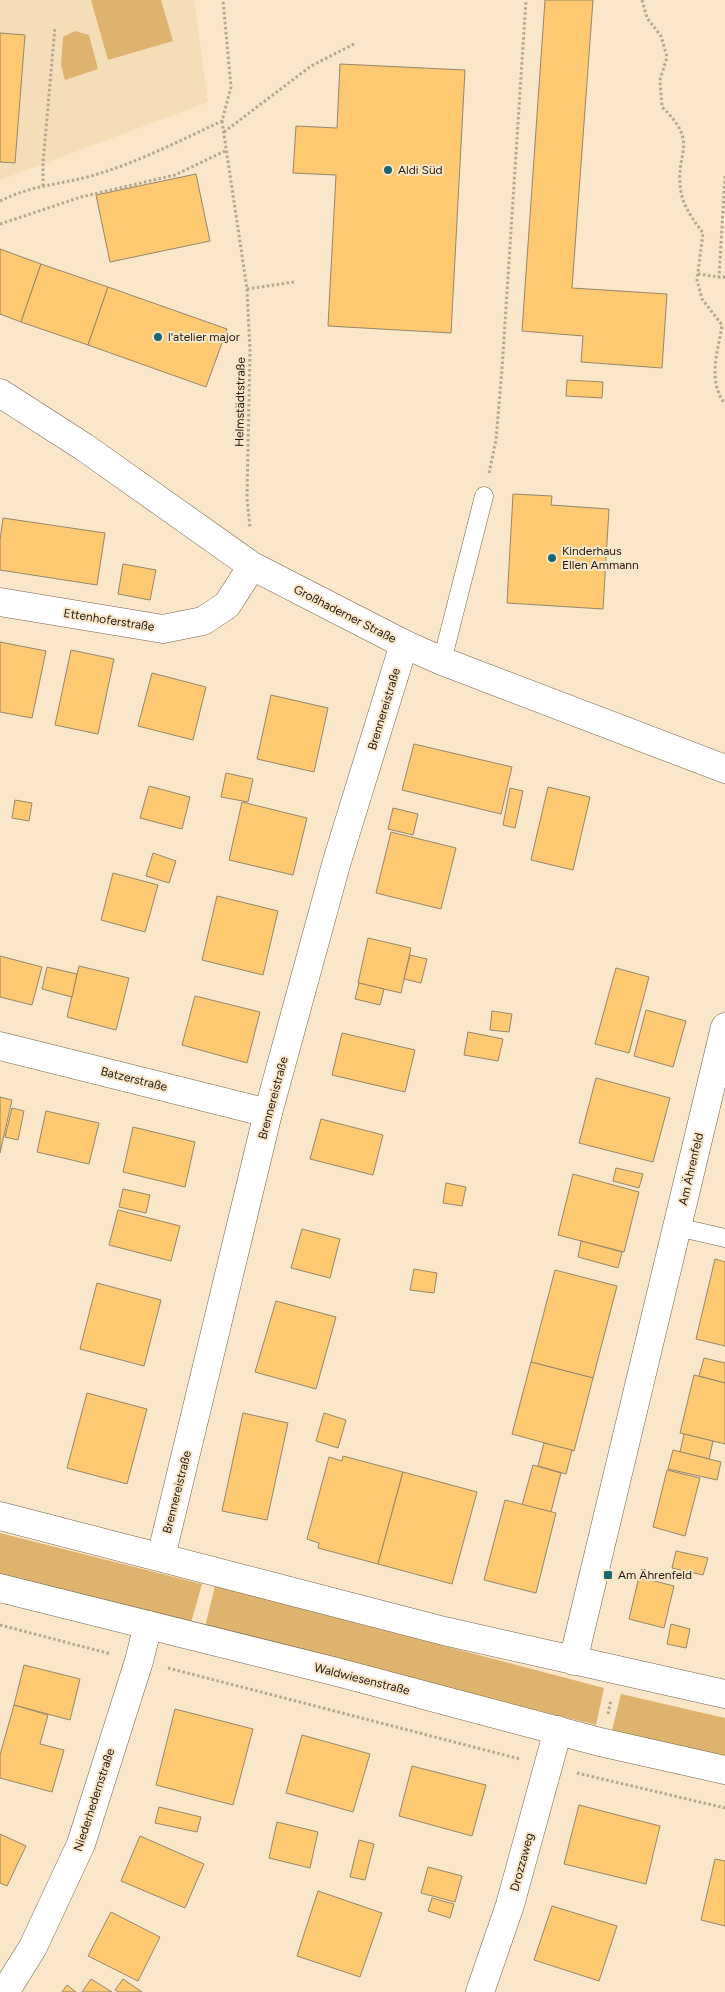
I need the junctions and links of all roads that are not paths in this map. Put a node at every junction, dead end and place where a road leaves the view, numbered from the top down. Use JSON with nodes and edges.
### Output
{"nodes":[{"id":1,"x":0,"y":392,"type":"edge"},
{"id":2,"x":484,"y":496,"type":"road end"},
{"id":3,"x":252,"y":566,"type":"junction"},
{"id":4,"x":0,"y":602,"type":"edge"},
{"id":5,"x":404,"y":644,"type":"junction"},
{"id":6,"x":442,"y":661,"type":"junction"},
{"id":7,"x":725,"y":769,"type":"edge"},
{"id":8,"x":725,"y":1027,"type":"edge"},
{"id":9,"x":0,"y":1046,"type":"edge"},
{"id":10,"x":268,"y":1113,"type":"junction"},
{"id":11,"x":677,"y":1227,"type":"junction"},
{"id":12,"x":725,"y":1238,"type":"edge"},
{"id":13,"x":0,"y":1516,"type":"edge"},
{"id":14,"x":161,"y":1557,"type":"junction"},
{"id":15,"x":0,"y":1588,"type":"edge"},
{"id":16,"x":148,"y":1626,"type":"junction"},
{"id":17,"x":573,"y":1661,"type":"junction"},
{"id":18,"x":725,"y":1694,"type":"edge"},
{"id":19,"x":558,"y":1730,"type":"junction"},
{"id":20,"x":725,"y":1770,"type":"edge"},
{"id":21,"x":4,"y":1992,"type":"edge"},
{"id":22,"x":480,"y":1992,"type":"edge"}],
"edges":[{"from":1,"to":3,"type":"street","name":"Großhaderner Straße"},
{"from":2,"to":6,"type":"lane"},
{"from":3,"to":4,"type":"street","name":"Ettenhoferstraße"},
{"from":3,"to":5,"type":"street","name":"Großhaderner Straße"},
{"from":5,"to":6,"type":"street","name":"Großhaderner Straße"},
{"from":5,"to":10,"type":"street","name":"Brennereistraße"},
{"from":6,"to":7,"type":"street","name":"Großhaderner Straße"},
{"from":8,"to":11,"type":"street","name":"Am Ährenfeld"},
{"from":9,"to":10,"type":"street","name":"Batzerstraße"},
{"from":10,"to":14,"type":"street","name":"Brennereistraße"},
{"from":11,"to":12,"type":"lane"},
{"from":11,"to":17,"type":"street","name":"Am Ährenfeld"},
{"from":13,"to":14,"type":"street"},
{"from":14,"to":17,"type":"street"},
{"from":15,"to":16,"type":"street","name":"Waldwiesenstraße"},
{"from":16,"to":19,"type":"street","name":"Waldwiesenstraße"},
{"from":16,"to":21,"type":"street","name":"Niederhedernstraße"},
{"from":17,"to":18,"type":"street"},
{"from":19,"to":20,"type":"street","name":"Waldwiesenstraße"},
{"from":19,"to":22,"type":"street","name":"Drozzaweg"}]}
